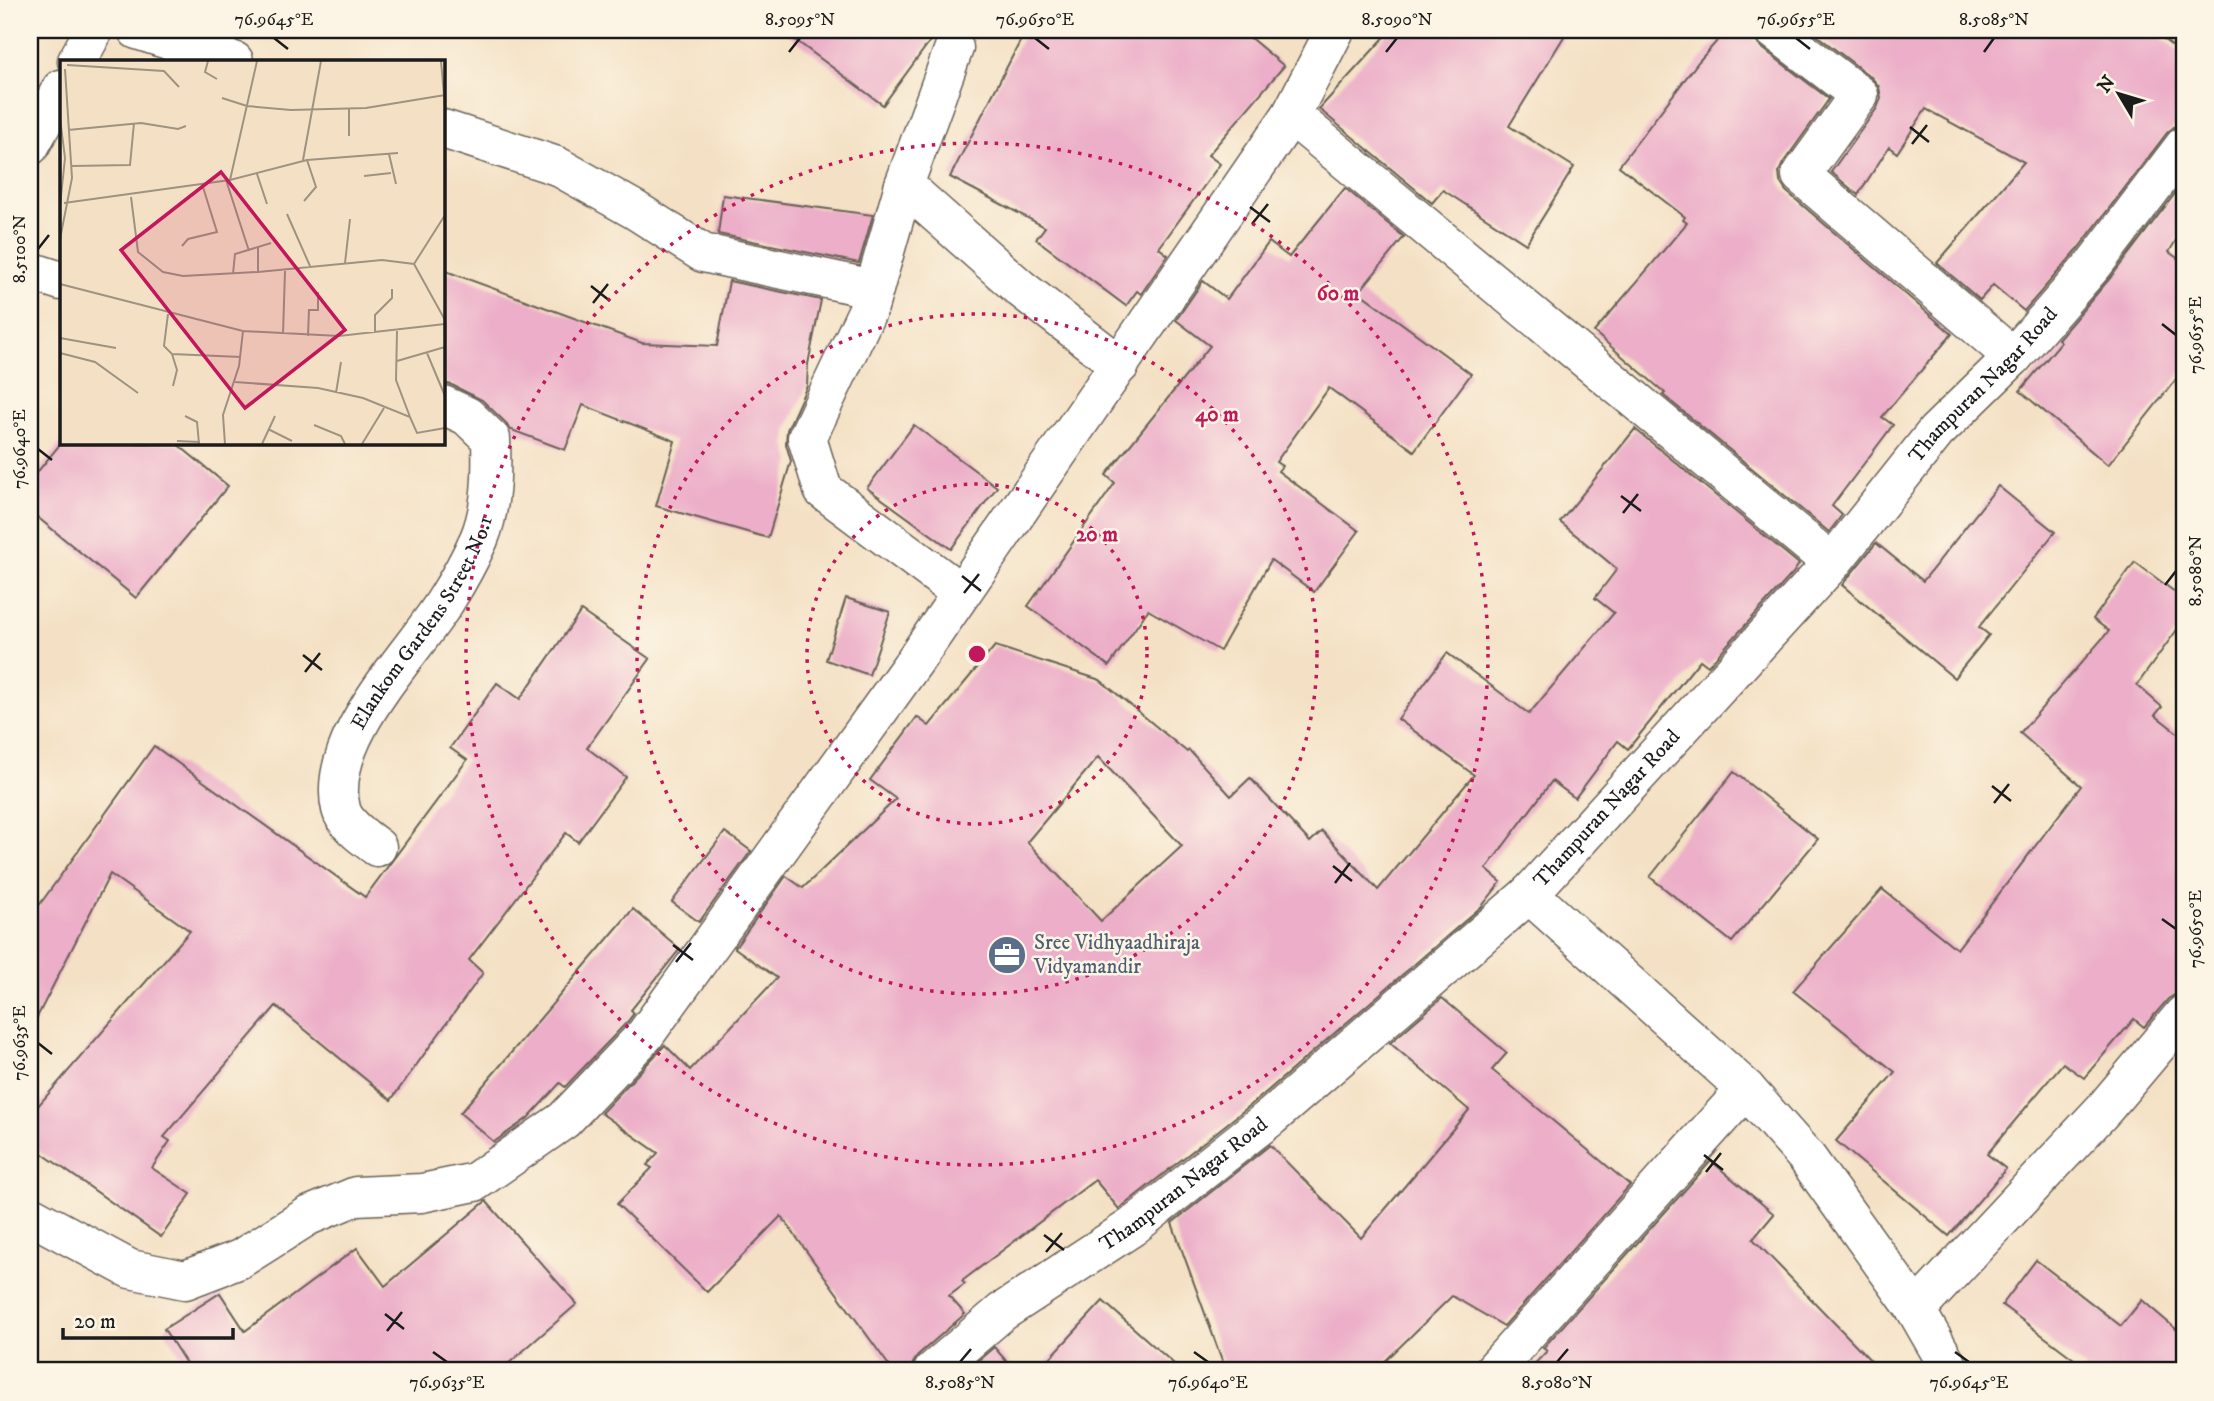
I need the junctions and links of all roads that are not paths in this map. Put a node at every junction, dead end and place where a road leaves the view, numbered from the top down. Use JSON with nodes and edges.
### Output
{"nodes":[{"id":1,"x":94,"y":30,"type":"edge"},
{"id":2,"x":137,"y":30,"type":"edge"},
{"id":3,"x":1335,"y":30,"type":"edge"},
{"id":4,"x":1773,"y":30,"type":"edge"},
{"id":5,"x":954,"y":48,"type":"dead end"},
{"id":6,"x":78,"y":60,"type":"edge"},
{"id":7,"x":231,"y":60,"type":"edge"},
{"id":8,"x":60,"y":91,"type":"edge"},
{"id":9,"x":1291,"y":115,"type":"junction"},
{"id":10,"x":444,"y":129,"type":"edge"},
{"id":11,"x":30,"y":146,"type":"edge"},
{"id":12,"x":2184,"y":146,"type":"edge"},
{"id":13,"x":904,"y":185,"type":"junction"},
{"id":14,"x":30,"y":271,"type":"edge"},
{"id":15,"x":60,"y":281,"type":"edge"},
{"id":16,"x":874,"y":289,"type":"junction"},
{"id":17,"x":2013,"y":357,"type":"junction"},
{"id":18,"x":1120,"y":365,"type":"junction"},
{"id":19,"x":444,"y":405,"type":"edge"},
{"id":20,"x":1832,"y":562,"type":"junction"},
{"id":21,"x":961,"y":593,"type":"junction"},
{"id":22,"x":377,"y":847,"type":"dead end"},
{"id":23,"x":1529,"y":894,"type":"junction"},
{"id":24,"x":2184,"y":1014,"type":"edge"},
{"id":25,"x":1746,"y":1089,"type":"junction"},
{"id":26,"x":30,"y":1215,"type":"edge"},
{"id":27,"x":1916,"y":1310,"type":"junction"},
{"id":28,"x":933,"y":1371,"type":"edge"},
{"id":29,"x":1493,"y":1371,"type":"edge"},
{"id":30,"x":1951,"y":1371,"type":"edge"}],
"edges":[{"from":1,"to":6,"type":"street"},
{"from":2,"to":7,"type":"street"},
{"from":3,"to":9,"type":"street"},
{"from":4,"to":17,"type":"street"},
{"from":5,"to":13,"type":"street"},
{"from":8,"to":11,"type":"street"},
{"from":9,"to":18,"type":"street"},
{"from":9,"to":20,"type":"street"},
{"from":10,"to":16,"type":"street"},
{"from":12,"to":17,"type":"street","name":"Thampuran Nagar Road"},
{"from":13,"to":16,"type":"street"},
{"from":13,"to":18,"type":"street"},
{"from":14,"to":15,"type":"street"},
{"from":16,"to":21,"type":"street"},
{"from":17,"to":20,"type":"street","name":"Thampuran Nagar Road"},
{"from":18,"to":21,"type":"street"},
{"from":19,"to":22,"type":"street","name":"Elankom Gardens Street No.1"},
{"from":20,"to":23,"type":"street","name":"Thampuran Nagar Road"},
{"from":21,"to":26,"type":"street"},
{"from":23,"to":25,"type":"street"},
{"from":23,"to":28,"type":"street","name":"Thampuran Nagar Road"},
{"from":24,"to":27,"type":"street"},
{"from":25,"to":27,"type":"street"},
{"from":25,"to":29,"type":"street"},
{"from":27,"to":30,"type":"street"}]}
